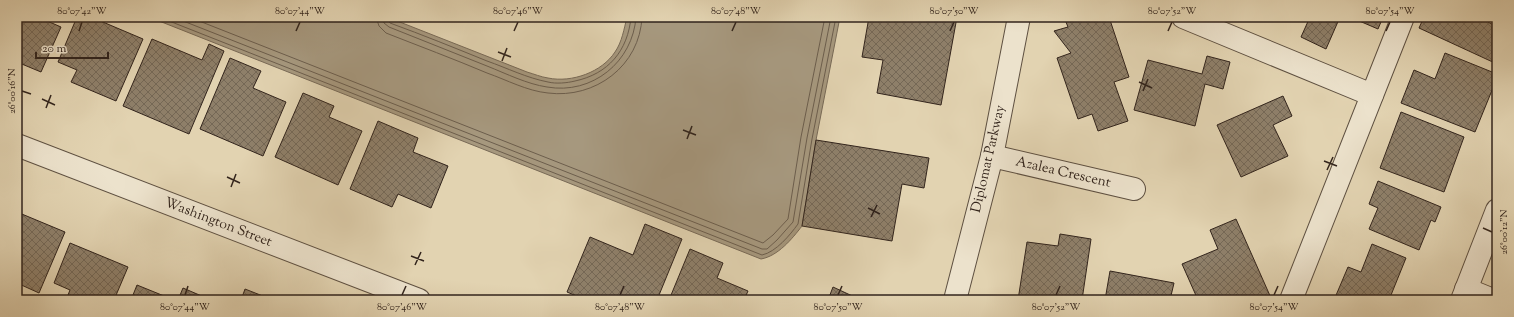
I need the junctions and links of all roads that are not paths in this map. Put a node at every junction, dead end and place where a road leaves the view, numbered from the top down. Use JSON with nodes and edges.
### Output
{"nodes":[{"id":1,"x":1018,"y":17,"type":"edge"},
{"id":2,"x":1183,"y":17,"type":"edge"},
{"id":3,"x":1403,"y":17,"type":"edge"},
{"id":4,"x":1372,"y":95,"type":"junction"},
{"id":5,"x":17,"y":145,"type":"edge"},
{"id":6,"x":992,"y":156,"type":"junction"},
{"id":7,"x":1134,"y":189,"type":"dead end"},
{"id":8,"x":1497,"y":210,"type":"edge"},
{"id":9,"x":1464,"y":295,"type":"edge"},
{"id":10,"x":419,"y":300,"type":"edge"},
{"id":11,"x":955,"y":300,"type":"edge"},
{"id":12,"x":1291,"y":300,"type":"edge"},
{"id":13,"x":1494,"y":300,"type":"edge"}],
"edges":[{"from":1,"to":6,"type":"street","name":"Diplomat Parkway"},
{"from":2,"to":4,"type":"street"},
{"from":3,"to":4,"type":"street"},
{"from":4,"to":12,"type":"street"},
{"from":5,"to":10,"type":"street","name":"Washington Street"},
{"from":6,"to":7,"type":"street","name":"Azalea Crescent"},
{"from":6,"to":11,"type":"street","name":"Diplomat Parkway"},
{"from":8,"to":9,"type":"street"},
{"from":9,"to":13,"type":"street"}]}
